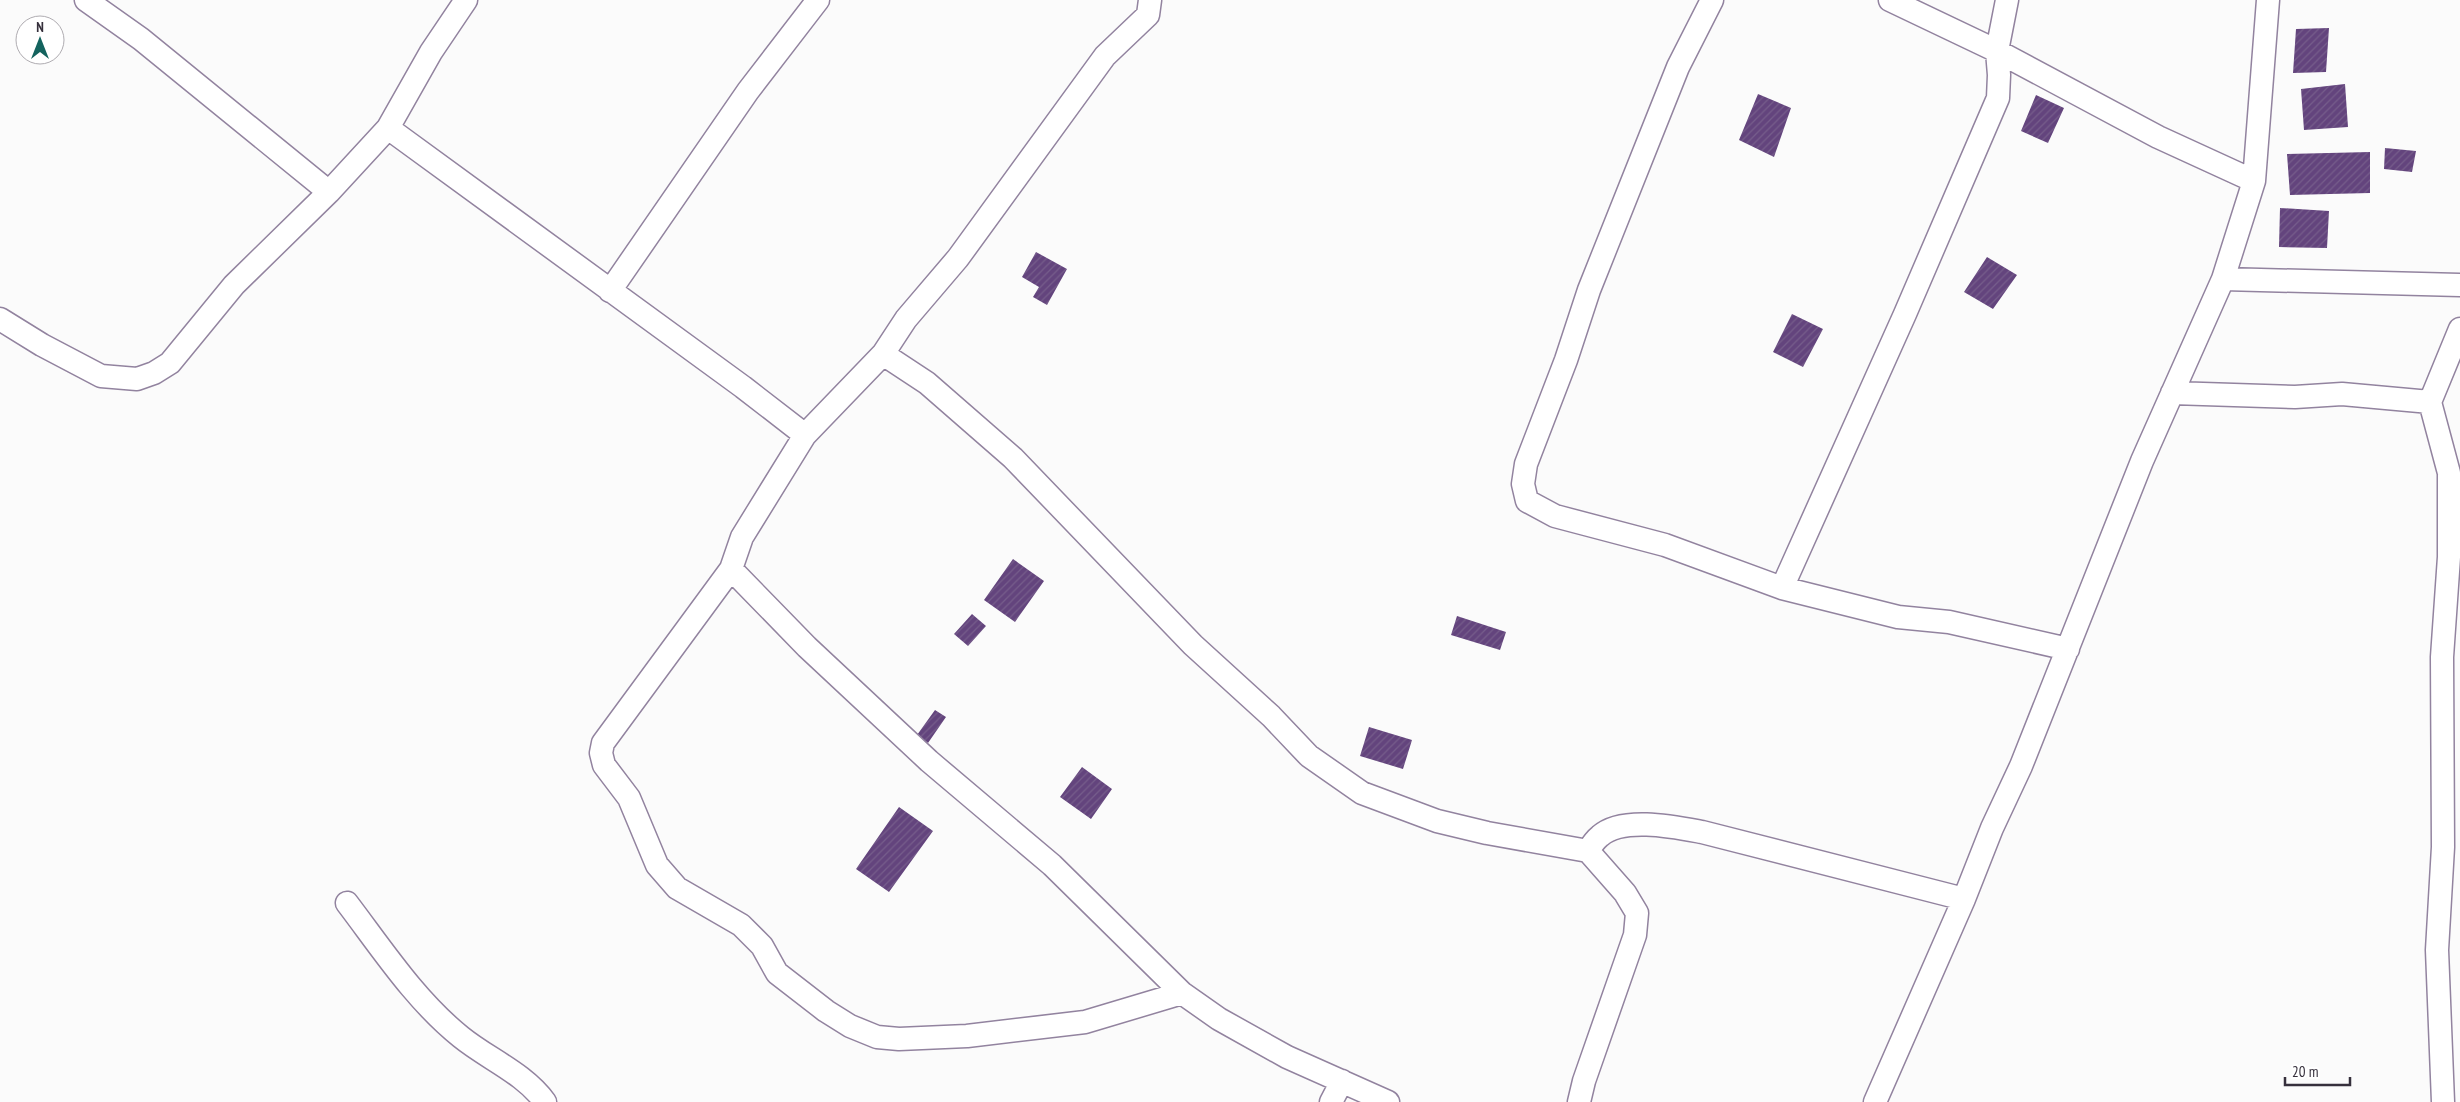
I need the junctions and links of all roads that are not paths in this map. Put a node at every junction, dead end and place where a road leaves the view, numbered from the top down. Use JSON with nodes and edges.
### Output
{"nodes":[{"id":1,"x":86,"y":0,"type":"edge"},
{"id":2,"x":466,"y":0,"type":"edge"},
{"id":3,"x":818,"y":0,"type":"edge"},
{"id":4,"x":1150,"y":0,"type":"edge"},
{"id":5,"x":1712,"y":0,"type":"edge"},
{"id":6,"x":1890,"y":0,"type":"edge"},
{"id":7,"x":2007,"y":0,"type":"edge"},
{"id":8,"x":2268,"y":0,"type":"edge"},
{"id":9,"x":1997,"y":51,"type":"junction"},
{"id":10,"x":388,"y":128,"type":"junction"},
{"id":11,"x":2254,"y":181,"type":"junction"},
{"id":12,"x":330,"y":192,"type":"junction"},
{"id":13,"x":2223,"y":279,"type":"junction"},
{"id":14,"x":2460,"y":285,"type":"edge"},
{"id":15,"x":610,"y":291,"type":"junction"},
{"id":16,"x":0,"y":319,"type":"edge"},
{"id":17,"x":2460,"y":329,"type":"edge"},
{"id":18,"x":883,"y":354,"type":"junction"},
{"id":19,"x":2172,"y":393,"type":"junction"},
{"id":20,"x":2430,"y":402,"type":"junction"},
{"id":21,"x":805,"y":435,"type":"junction"},
{"id":22,"x":2454,"y":557,"type":"edge"},
{"id":23,"x":731,"y":569,"type":"junction"},
{"id":24,"x":1782,"y":588,"type":"junction"},
{"id":25,"x":2068,"y":649,"type":"junction"},
{"id":26,"x":1588,"y":851,"type":"junction"},
{"id":27,"x":1964,"y":899,"type":"junction"},
{"id":28,"x":346,"y":903,"type":"dead end"},
{"id":29,"x":1182,"y":993,"type":"junction"},
{"id":30,"x":1342,"y":1081,"type":"junction"},
{"id":31,"x":545,"y":1102,"type":"edge"},
{"id":32,"x":1331,"y":1102,"type":"edge"},
{"id":33,"x":1388,"y":1102,"type":"edge"},
{"id":34,"x":1580,"y":1102,"type":"edge"},
{"id":35,"x":1875,"y":1102,"type":"edge"},
{"id":36,"x":2443,"y":1102,"type":"edge"}],
"edges":[{"from":1,"to":12,"type":"street"},
{"from":2,"to":10,"type":"street"},
{"from":3,"to":15,"type":"street"},
{"from":4,"to":18,"type":"street"},
{"from":5,"to":24,"type":"street"},
{"from":6,"to":9,"type":"street"},
{"from":7,"to":9,"type":"street"},
{"from":8,"to":11,"type":"street"},
{"from":9,"to":11,"type":"street"},
{"from":9,"to":24,"type":"street"},
{"from":10,"to":12,"type":"street"},
{"from":10,"to":15,"type":"street"},
{"from":11,"to":13,"type":"street"},
{"from":12,"to":16,"type":"street"},
{"from":13,"to":14,"type":"street"},
{"from":13,"to":19,"type":"street"},
{"from":15,"to":21,"type":"street"},
{"from":17,"to":20,"type":"street"},
{"from":18,"to":21,"type":"street"},
{"from":18,"to":26,"type":"street"},
{"from":19,"to":20,"type":"street"},
{"from":19,"to":25,"type":"street"},
{"from":20,"to":22,"type":"street"},
{"from":21,"to":23,"type":"street"},
{"from":22,"to":36,"type":"street"},
{"from":23,"to":29,"type":"street"},
{"from":23,"to":29,"type":"street"},
{"from":24,"to":25,"type":"street"},
{"from":25,"to":27,"type":"street"},
{"from":26,"to":27,"type":"street"},
{"from":26,"to":34,"type":"street"},
{"from":27,"to":35,"type":"street"},
{"from":28,"to":31,"type":"street"},
{"from":29,"to":30,"type":"street"},
{"from":30,"to":32,"type":"street"},
{"from":30,"to":33,"type":"street"}]}
